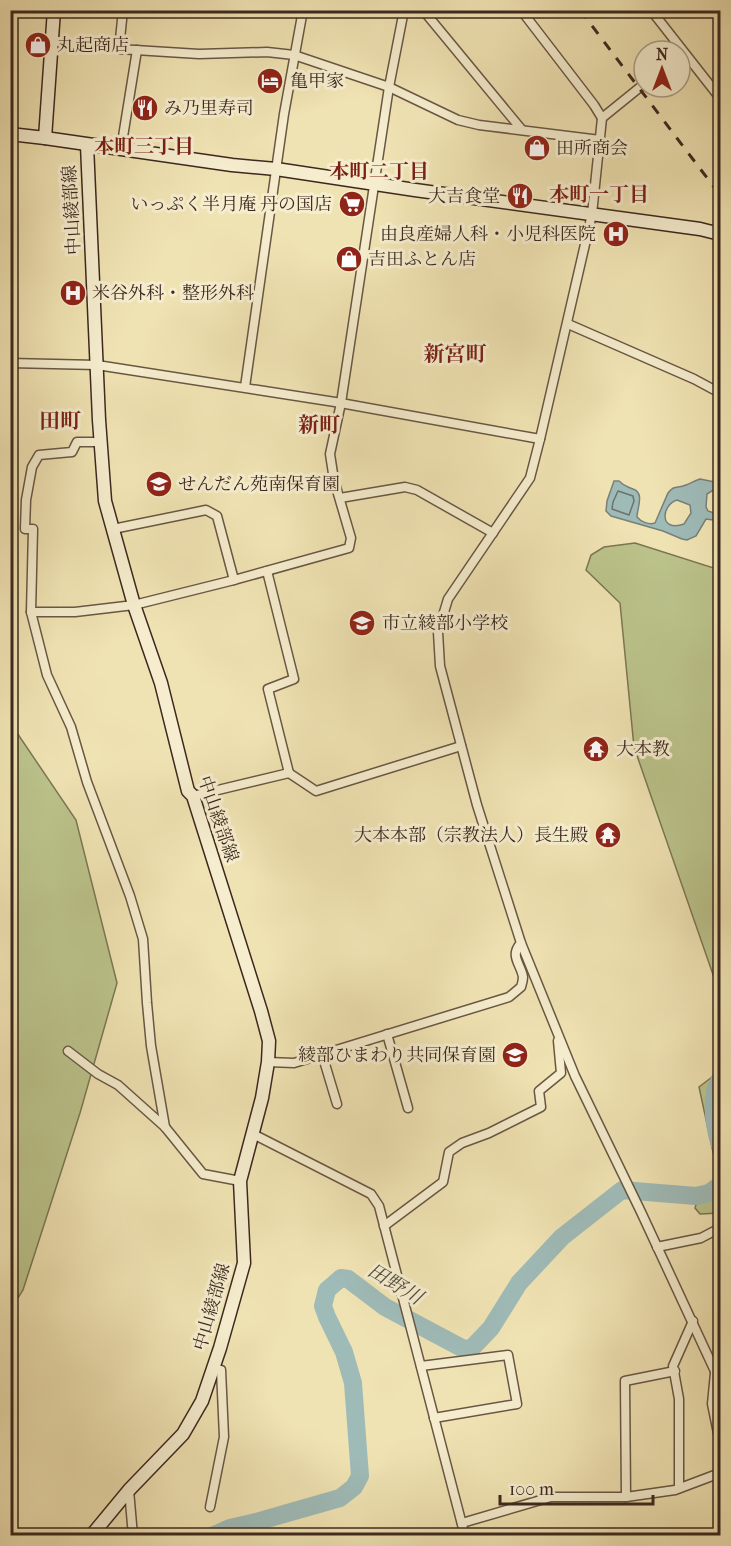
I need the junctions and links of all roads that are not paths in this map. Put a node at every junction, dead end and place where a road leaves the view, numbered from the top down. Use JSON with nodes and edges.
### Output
{"nodes":[{"id":1,"x":54,"y":10,"type":"edge"},
{"id":2,"x":123,"y":10,"type":"edge"},
{"id":3,"x":303,"y":10,"type":"edge"},
{"id":4,"x":404,"y":10,"type":"edge"},
{"id":5,"x":423,"y":10,"type":"edge"},
{"id":6,"x":521,"y":10,"type":"edge"},
{"id":7,"x":651,"y":10,"type":"edge"},
{"id":8,"x":671,"y":39,"type":"edge"},
{"id":9,"x":137,"y":50,"type":"junction"},
{"id":10,"x":294,"y":55,"type":"junction"},
{"id":11,"x":692,"y":66,"type":"edge"},
{"id":12,"x":389,"y":87,"type":"junction"},
{"id":13,"x":632,"y":94,"type":"edge"},
{"id":14,"x":720,"y":98,"type":"edge"},
{"id":15,"x":602,"y":118,"type":"junction"},
{"id":16,"x":522,"y":130,"type":"junction"},
{"id":17,"x":10,"y":134,"type":"edge"},
{"id":18,"x":45,"y":138,"type":"junction"},
{"id":19,"x":600,"y":140,"type":"junction"},
{"id":20,"x":87,"y":145,"type":"junction"},
{"id":21,"x":121,"y":149,"type":"junction"},
{"id":22,"x":276,"y":169,"type":"junction"},
{"id":23,"x":374,"y":184,"type":"junction"},
{"id":24,"x":592,"y":214,"type":"junction"},
{"id":25,"x":720,"y":234,"type":"edge"},
{"id":26,"x":568,"y":324,"type":"junction"},
{"id":27,"x":10,"y":363,"type":"edge"},
{"id":28,"x":97,"y":364,"type":"junction"},
{"id":29,"x":245,"y":387,"type":"junction"},
{"id":30,"x":720,"y":393,"type":"edge"},
{"id":31,"x":341,"y":403,"type":"junction"},
{"id":32,"x":540,"y":439,"type":"junction"},
{"id":33,"x":101,"y":442,"type":"junction"},
{"id":34,"x":340,"y":498,"type":"junction"},
{"id":35,"x":113,"y":529,"type":"junction"},
{"id":36,"x":493,"y":533,"type":"junction"},
{"id":37,"x":267,"y":571,"type":"junction"},
{"id":38,"x":234,"y":580,"type":"junction"},
{"id":39,"x":134,"y":605,"type":"junction"},
{"id":40,"x":31,"y":612,"type":"junction"},
{"id":41,"x":461,"y":746,"type":"junction"},
{"id":42,"x":289,"y":773,"type":"junction"},
{"id":43,"x":194,"y":796,"type":"junction"},
{"id":44,"x":521,"y":942,"type":"junction"},
{"id":45,"x":558,"y":1034,"type":"junction"},
{"id":46,"x":387,"y":1035,"type":"junction"},
{"id":47,"x":68,"y":1051,"type":"dead end"},
{"id":48,"x":322,"y":1054,"type":"junction"},
{"id":49,"x":268,"y":1062,"type":"junction"},
{"id":50,"x":337,"y":1104,"type":"dead end"},
{"id":51,"x":408,"y":1108,"type":"dead end"},
{"id":52,"x":165,"y":1127,"type":"junction"},
{"id":53,"x":253,"y":1134,"type":"junction"},
{"id":54,"x":240,"y":1181,"type":"junction"},
{"id":55,"x":384,"y":1226,"type":"junction"},
{"id":56,"x":720,"y":1228,"type":"edge"},
{"id":57,"x":657,"y":1247,"type":"junction"},
{"id":58,"x":693,"y":1321,"type":"junction"},
{"id":59,"x":421,"y":1366,"type":"junction"},
{"id":60,"x":213,"y":1369,"type":"junction"},
{"id":61,"x":675,"y":1371,"type":"junction"},
{"id":62,"x":715,"y":1371,"type":"junction"},
{"id":63,"x":720,"y":1382,"type":"edge"},
{"id":64,"x":435,"y":1418,"type":"junction"},
{"id":65,"x":720,"y":1443,"type":"edge"},
{"id":66,"x":720,"y":1473,"type":"edge"},
{"id":67,"x":679,"y":1488,"type":"junction"},
{"id":68,"x":129,"y":1490,"type":"junction"},
{"id":69,"x":626,"y":1497,"type":"junction"},
{"id":70,"x":210,"y":1507,"type":"dead end"},
{"id":71,"x":462,"y":1523,"type":"junction"},
{"id":72,"x":91,"y":1536,"type":"edge"},
{"id":73,"x":133,"y":1536,"type":"edge"},
{"id":74,"x":465,"y":1536,"type":"edge"}],
"edges":[{"from":1,"to":18,"type":"main road"},
{"from":2,"to":9,"type":"street"},
{"from":3,"to":10,"type":"street"},
{"from":4,"to":12,"type":"street"},
{"from":5,"to":16,"type":"street"},
{"from":6,"to":15,"type":"street"},
{"from":7,"to":8,"type":"street"},
{"from":9,"to":10,"type":"street"},
{"from":9,"to":21,"type":"street"},
{"from":10,"to":12,"type":"street"},
{"from":10,"to":22,"type":"street"},
{"from":11,"to":14,"type":"street"},
{"from":12,"to":16,"type":"street"},
{"from":12,"to":23,"type":"street"},
{"from":13,"to":15,"type":"street"},
{"from":15,"to":19,"type":"street"},
{"from":16,"to":19,"type":"street"},
{"from":17,"to":18,"type":"main road","name":"中山綾部線"},
{"from":18,"to":20,"type":"main road","name":"中山綾部線"},
{"from":19,"to":24,"type":"street"},
{"from":20,"to":21,"type":"main road"},
{"from":20,"to":28,"type":"main road","name":"中山綾部線"},
{"from":21,"to":22,"type":"main road"},
{"from":22,"to":23,"type":"main road"},
{"from":22,"to":29,"type":"street"},
{"from":23,"to":24,"type":"main road"},
{"from":23,"to":31,"type":"street"},
{"from":24,"to":25,"type":"main road"},
{"from":24,"to":26,"type":"street"},
{"from":26,"to":30,"type":"street"},
{"from":26,"to":32,"type":"street"},
{"from":27,"to":28,"type":"street"},
{"from":28,"to":29,"type":"street"},
{"from":28,"to":33,"type":"main road","name":"中山綾部線"},
{"from":29,"to":31,"type":"street"},
{"from":31,"to":32,"type":"street"},
{"from":31,"to":34,"type":"street"},
{"from":32,"to":36,"type":"street"},
{"from":33,"to":35,"type":"main road","name":"中山綾部線"},
{"from":33,"to":40,"type":"street"},
{"from":34,"to":36,"type":"street"},
{"from":34,"to":37,"type":"street"},
{"from":35,"to":38,"type":"street"},
{"from":35,"to":39,"type":"main road","name":"中山綾部線"},
{"from":36,"to":41,"type":"street"},
{"from":37,"to":38,"type":"street"},
{"from":37,"to":42,"type":"street"},
{"from":38,"to":39,"type":"street"},
{"from":39,"to":40,"type":"street"},
{"from":39,"to":43,"type":"main road","name":"中山綾部線"},
{"from":40,"to":52,"type":"street"},
{"from":41,"to":42,"type":"street"},
{"from":41,"to":44,"type":"street"},
{"from":42,"to":43,"type":"street"},
{"from":43,"to":49,"type":"main road","name":"中山綾部線"},
{"from":44,"to":45,"type":"street"},
{"from":44,"to":46,"type":"street"},
{"from":45,"to":55,"type":"street"},
{"from":45,"to":57,"type":"street"},
{"from":46,"to":48,"type":"street"},
{"from":46,"to":51,"type":"street"},
{"from":47,"to":52,"type":"street"},
{"from":48,"to":49,"type":"street"},
{"from":48,"to":50,"type":"street"},
{"from":49,"to":53,"type":"main road","name":"中山綾部線"},
{"from":52,"to":54,"type":"street"},
{"from":53,"to":54,"type":"main road","name":"中山綾部線"},
{"from":53,"to":55,"type":"street"},
{"from":54,"to":60,"type":"main road","name":"中山綾部線"},
{"from":55,"to":59,"type":"street"},
{"from":56,"to":57,"type":"street"},
{"from":57,"to":58,"type":"street"},
{"from":58,"to":61,"type":"street"},
{"from":58,"to":62,"type":"street"},
{"from":59,"to":64,"type":"street"},
{"from":59,"to":64,"type":"street"},
{"from":60,"to":68,"type":"main road","name":"中山綾部線"},
{"from":60,"to":70,"type":"street"},
{"from":61,"to":67,"type":"street"},
{"from":61,"to":69,"type":"street"},
{"from":62,"to":63,"type":"street"},
{"from":62,"to":65,"type":"street"},
{"from":64,"to":71,"type":"street"},
{"from":66,"to":67,"type":"street"},
{"from":67,"to":69,"type":"street"},
{"from":68,"to":72,"type":"main road","name":"中山綾部線"},
{"from":68,"to":73,"type":"street"},
{"from":69,"to":71,"type":"street"},
{"from":71,"to":74,"type":"street"}]}
